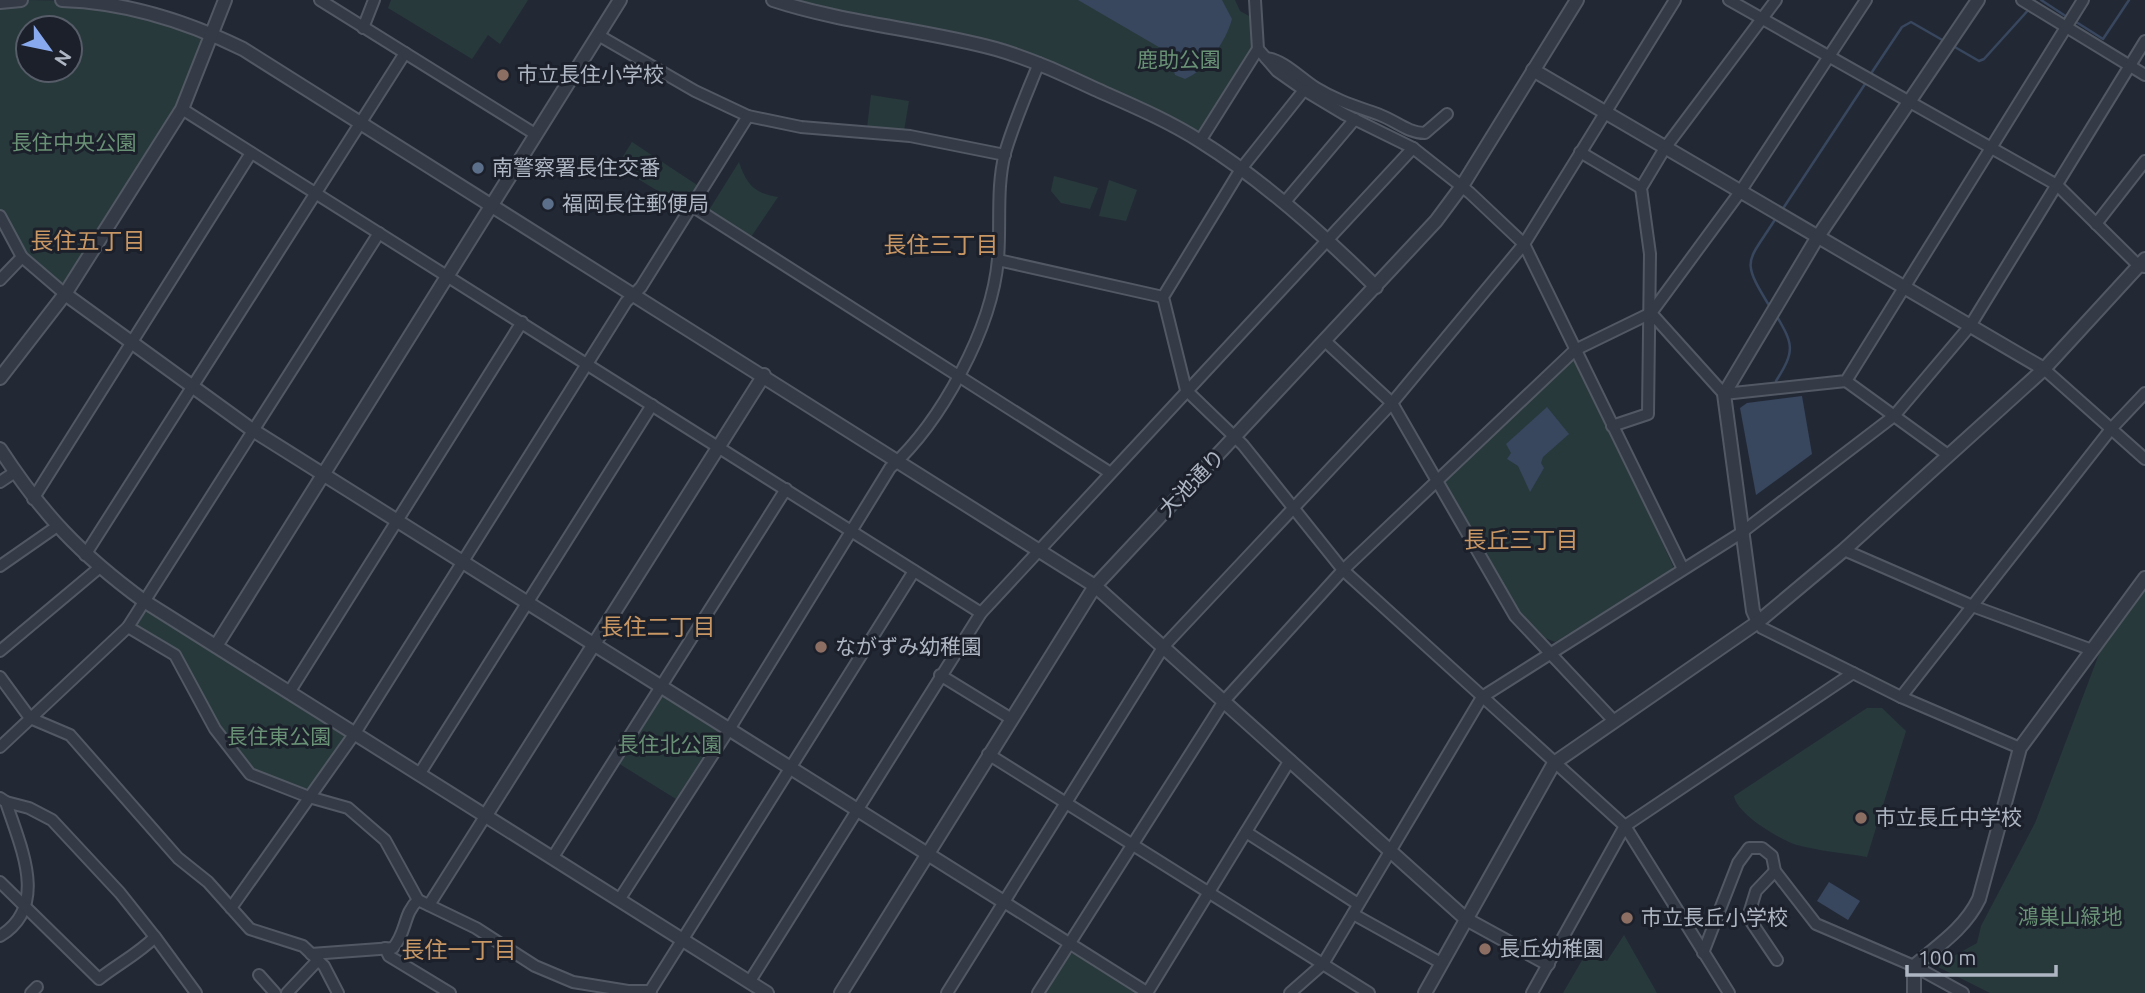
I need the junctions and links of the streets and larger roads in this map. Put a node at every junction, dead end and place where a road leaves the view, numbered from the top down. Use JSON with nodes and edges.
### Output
{"nodes":[{"id":1,"x":21,"y":0,"type":"edge"},
{"id":2,"x":62,"y":0,"type":"edge"},
{"id":3,"x":95,"y":0,"type":"edge"},
{"id":4,"x":225,"y":0,"type":"edge"},
{"id":5,"x":320,"y":0,"type":"edge"},
{"id":6,"x":374,"y":0,"type":"edge"},
{"id":7,"x":620,"y":0,"type":"edge"},
{"id":8,"x":773,"y":0,"type":"edge"},
{"id":9,"x":1255,"y":0,"type":"edge"},
{"id":10,"x":1577,"y":0,"type":"edge"},
{"id":11,"x":1675,"y":0,"type":"edge"},
{"id":12,"x":1729,"y":0,"type":"edge"},
{"id":13,"x":1776,"y":0,"type":"edge"},
{"id":14,"x":1866,"y":0,"type":"edge"},
{"id":15,"x":1978,"y":0,"type":"edge"},
{"id":16,"x":2022,"y":0,"type":"edge"},
{"id":17,"x":2083,"y":0,"type":"edge"},
{"id":18,"x":0,"y":2,"type":"edge"},
{"id":19,"x":794,"y":3,"type":"edge"},
{"id":20,"x":1764,"y":19,"type":"junction"},
{"id":21,"x":2067,"y":26,"type":"junction"},
{"id":22,"x":363,"y":28,"type":"junction"},
{"id":23,"x":212,"y":34,"type":"junction"},
{"id":24,"x":598,"y":34,"type":"junction"},
{"id":25,"x":2145,"y":41,"type":"edge"},
{"id":26,"x":405,"y":53,"type":"junction"},
{"id":27,"x":1262,"y":54,"type":"junction"},
{"id":28,"x":1829,"y":56,"type":"junction"},
{"id":29,"x":1039,"y":63,"type":"junction"},
{"id":30,"x":2130,"y":66,"type":"junction"},
{"id":31,"x":1534,"y":71,"type":"junction"},
{"id":32,"x":2145,"y":75,"type":"edge"},
{"id":33,"x":1304,"y":90,"type":"junction"},
{"id":34,"x":1910,"y":100,"type":"junction"},
{"id":35,"x":182,"y":109,"type":"junction"},
{"id":36,"x":1605,"y":113,"type":"junction"},
{"id":37,"x":1447,"y":114,"type":"dead end"},
{"id":38,"x":748,"y":116,"type":"junction"},
{"id":39,"x":1355,"y":119,"type":"junction"},
{"id":40,"x":360,"y":124,"type":"junction"},
{"id":41,"x":535,"y":134,"type":"junction"},
{"id":42,"x":1200,"y":141,"type":"junction"},
{"id":43,"x":1992,"y":146,"type":"junction"},
{"id":44,"x":1413,"y":148,"type":"junction"},
{"id":45,"x":1665,"y":148,"type":"junction"},
{"id":46,"x":1580,"y":152,"type":"junction"},
{"id":47,"x":251,"y":153,"type":"junction"},
{"id":48,"x":1005,"y":155,"type":"junction"},
{"id":49,"x":2145,"y":161,"type":"edge"},
{"id":50,"x":1241,"y":169,"type":"junction"},
{"id":51,"x":2057,"y":185,"type":"junction"},
{"id":52,"x":1462,"y":187,"type":"junction"},
{"id":53,"x":1641,"y":188,"type":"junction"},
{"id":54,"x":1740,"y":192,"type":"junction"},
{"id":55,"x":315,"y":194,"type":"junction"},
{"id":56,"x":1284,"y":203,"type":"junction"},
{"id":57,"x":491,"y":206,"type":"junction"},
{"id":58,"x":692,"y":206,"type":"junction"},
{"id":59,"x":0,"y":216,"type":"edge"},
{"id":60,"x":2096,"y":224,"type":"junction"},
{"id":61,"x":379,"y":233,"type":"junction"},
{"id":62,"x":1817,"y":238,"type":"junction"},
{"id":63,"x":1326,"y":240,"type":"junction"},
{"id":64,"x":1524,"y":243,"type":"junction"},
{"id":65,"x":22,"y":257,"type":"junction"},
{"id":66,"x":998,"y":260,"type":"junction"},
{"id":67,"x":2143,"y":264,"type":"edge"},
{"id":68,"x":449,"y":276,"type":"junction"},
{"id":69,"x":0,"y":280,"type":"edge"},
{"id":70,"x":1376,"y":288,"type":"junction"},
{"id":71,"x":1904,"y":288,"type":"junction"},
{"id":72,"x":65,"y":294,"type":"junction"},
{"id":73,"x":633,"y":294,"type":"junction"},
{"id":74,"x":1163,"y":297,"type":"junction"},
{"id":75,"x":1651,"y":313,"type":"junction"},
{"id":76,"x":522,"y":323,"type":"junction"},
{"id":77,"x":1970,"y":326,"type":"junction"},
{"id":78,"x":1325,"y":341,"type":"junction"},
{"id":79,"x":132,"y":343,"type":"junction"},
{"id":80,"x":1575,"y":350,"type":"junction"},
{"id":81,"x":587,"y":363,"type":"junction"},
{"id":82,"x":2044,"y":369,"type":"junction"},
{"id":83,"x":960,"y":374,"type":"junction"},
{"id":84,"x":764,"y":375,"type":"junction"},
{"id":85,"x":0,"y":378,"type":"edge"},
{"id":86,"x":1846,"y":382,"type":"junction"},
{"id":87,"x":192,"y":387,"type":"junction"},
{"id":88,"x":1186,"y":390,"type":"junction"},
{"id":89,"x":2145,"y":393,"type":"edge"},
{"id":90,"x":1724,"y":394,"type":"junction"},
{"id":91,"x":1392,"y":403,"type":"junction"},
{"id":92,"x":652,"y":405,"type":"junction"},
{"id":93,"x":1895,"y":416,"type":"junction"},
{"id":94,"x":1612,"y":426,"type":"junction"},
{"id":95,"x":251,"y":429,"type":"junction"},
{"id":96,"x":2111,"y":429,"type":"junction"},
{"id":97,"x":1236,"y":438,"type":"junction"},
{"id":98,"x":719,"y":446,"type":"junction"},
{"id":99,"x":0,"y":449,"type":"edge"},
{"id":100,"x":1948,"y":455,"type":"junction"},
{"id":101,"x":2145,"y":459,"type":"edge"},
{"id":102,"x":898,"y":461,"type":"junction"},
{"id":103,"x":15,"y":472,"type":"junction"},
{"id":104,"x":1109,"y":472,"type":"junction"},
{"id":105,"x":323,"y":473,"type":"junction"},
{"id":106,"x":1437,"y":480,"type":"junction"},
{"id":107,"x":0,"y":482,"type":"edge"},
{"id":108,"x":786,"y":489,"type":"junction"},
{"id":109,"x":33,"y":499,"type":"junction"},
{"id":110,"x":1292,"y":508,"type":"junction"},
{"id":111,"x":397,"y":521,"type":"junction"},
{"id":112,"x":56,"y":527,"type":"junction"},
{"id":113,"x":850,"y":530,"type":"junction"},
{"id":114,"x":1741,"y":533,"type":"junction"},
{"id":115,"x":1037,"y":549,"type":"junction"},
{"id":116,"x":1844,"y":550,"type":"junction"},
{"id":117,"x":85,"y":555,"type":"junction"},
{"id":118,"x":462,"y":561,"type":"junction"},
{"id":119,"x":0,"y":566,"type":"edge"},
{"id":120,"x":99,"y":568,"type":"junction"},
{"id":121,"x":1683,"y":569,"type":"junction"},
{"id":122,"x":1343,"y":570,"type":"junction"},
{"id":123,"x":914,"y":571,"type":"junction"},
{"id":124,"x":2145,"y":578,"type":"edge"},
{"id":125,"x":1095,"y":586,"type":"junction"},
{"id":126,"x":144,"y":601,"type":"junction"},
{"id":127,"x":528,"y":602,"type":"junction"},
{"id":128,"x":1975,"y":607,"type":"junction"},
{"id":129,"x":981,"y":613,"type":"junction"},
{"id":130,"x":1758,"y":622,"type":"junction"},
{"id":131,"x":128,"y":627,"type":"junction"},
{"id":132,"x":595,"y":644,"type":"junction"},
{"id":133,"x":216,"y":646,"type":"junction"},
{"id":134,"x":1164,"y":646,"type":"junction"},
{"id":135,"x":2092,"y":650,"type":"junction"},
{"id":136,"x":0,"y":651,"type":"edge"},
{"id":137,"x":1551,"y":652,"type":"junction"},
{"id":138,"x":1853,"y":673,"type":"junction"},
{"id":139,"x":940,"y":675,"type":"junction"},
{"id":140,"x":0,"y":677,"type":"edge"},
{"id":141,"x":662,"y":686,"type":"junction"},
{"id":142,"x":290,"y":691,"type":"junction"},
{"id":143,"x":1482,"y":697,"type":"junction"},
{"id":144,"x":1901,"y":697,"type":"junction"},
{"id":145,"x":1224,"y":701,"type":"junction"},
{"id":146,"x":30,"y":718,"type":"junction"},
{"id":147,"x":1010,"y":718,"type":"junction"},
{"id":148,"x":1614,"y":720,"type":"junction"},
{"id":149,"x":730,"y":727,"type":"junction"},
{"id":150,"x":355,"y":733,"type":"junction"},
{"id":151,"x":0,"y":747,"type":"edge"},
{"id":152,"x":2020,"y":748,"type":"junction"},
{"id":153,"x":988,"y":754,"type":"junction"},
{"id":154,"x":1290,"y":760,"type":"junction"},
{"id":155,"x":1553,"y":763,"type":"junction"},
{"id":156,"x":792,"y":769,"type":"junction"},
{"id":157,"x":420,"y":773,"type":"junction"},
{"id":158,"x":309,"y":797,"type":"junction"},
{"id":159,"x":3,"y":800,"type":"edge"},
{"id":160,"x":1065,"y":803,"type":"junction"},
{"id":161,"x":857,"y":810,"type":"junction"},
{"id":162,"x":486,"y":815,"type":"junction"},
{"id":163,"x":1625,"y":826,"type":"junction"},
{"id":164,"x":1246,"y":832,"type":"junction"},
{"id":165,"x":1133,"y":845,"type":"junction"},
{"id":166,"x":1390,"y":850,"type":"junction"},
{"id":167,"x":926,"y":853,"type":"junction"},
{"id":168,"x":553,"y":857,"type":"junction"},
{"id":169,"x":1775,"y":871,"type":"junction"},
{"id":170,"x":0,"y":882,"type":"edge"},
{"id":171,"x":1209,"y":892,"type":"junction"},
{"id":172,"x":619,"y":900,"type":"junction"},
{"id":173,"x":1004,"y":902,"type":"junction"},
{"id":174,"x":424,"y":903,"type":"junction"},
{"id":175,"x":25,"y":904,"type":"junction"},
{"id":176,"x":231,"y":908,"type":"junction"},
{"id":177,"x":1355,"y":909,"type":"junction"},
{"id":178,"x":1466,"y":919,"type":"junction"},
{"id":179,"x":0,"y":936,"type":"edge"},
{"id":180,"x":155,"y":937,"type":"junction"},
{"id":181,"x":684,"y":940,"type":"junction"},
{"id":182,"x":1070,"y":943,"type":"junction"},
{"id":183,"x":385,"y":948,"type":"junction"},
{"id":184,"x":1703,"y":953,"type":"junction"},
{"id":185,"x":315,"y":957,"type":"junction"},
{"id":186,"x":1777,"y":960,"type":"dead end"},
{"id":187,"x":1441,"y":963,"type":"junction"},
{"id":188,"x":1323,"y":964,"type":"junction"},
{"id":189,"x":1548,"y":964,"type":"junction"},
{"id":190,"x":1914,"y":966,"type":"junction"},
{"id":191,"x":259,"y":975,"type":"dead end"},
{"id":192,"x":750,"y":981,"type":"junction"},
{"id":193,"x":650,"y":992,"type":"edge"},
{"id":194,"x":196,"y":993,"type":"edge"},
{"id":195,"x":275,"y":993,"type":"edge"},
{"id":196,"x":287,"y":993,"type":"edge"},
{"id":197,"x":338,"y":993,"type":"edge"},
{"id":198,"x":450,"y":993,"type":"edge"},
{"id":199,"x":767,"y":993,"type":"edge"},
{"id":200,"x":841,"y":993,"type":"edge"},
{"id":201,"x":947,"y":993,"type":"edge"},
{"id":202,"x":1038,"y":993,"type":"edge"},
{"id":203,"x":1148,"y":993,"type":"edge"},
{"id":204,"x":1290,"y":993,"type":"edge"},
{"id":205,"x":1369,"y":993,"type":"edge"},
{"id":206,"x":1425,"y":993,"type":"edge"},
{"id":207,"x":1532,"y":993,"type":"edge"},
{"id":208,"x":1729,"y":993,"type":"edge"},
{"id":209,"x":1914,"y":993,"type":"edge"},
{"id":210,"x":1963,"y":993,"type":"edge"}],
"edges":[{"from":1,"to":18,"type":"street"},
{"from":2,"to":3,"type":"street"},
{"from":3,"to":23,"type":"street"},
{"from":4,"to":23,"type":"street"},
{"from":5,"to":22,"type":"street"},
{"from":6,"to":22,"type":"street"},
{"from":7,"to":24,"type":"street"},
{"from":8,"to":19,"type":"street"},
{"from":9,"to":27,"type":"street"},
{"from":10,"to":31,"type":"street","name":"大池通り"},
{"from":11,"to":36,"type":"street"},
{"from":12,"to":20,"type":"street"},
{"from":13,"to":20,"type":"street"},
{"from":14,"to":28,"type":"street"},
{"from":15,"to":34,"type":"street"},
{"from":16,"to":21,"type":"street"},
{"from":17,"to":21,"type":"street"},
{"from":19,"to":29,"type":"street"},
{"from":20,"to":28,"type":"street"},
{"from":20,"to":45,"type":"street"},
{"from":21,"to":30,"type":"street"},
{"from":21,"to":43,"type":"street"},
{"from":22,"to":26,"type":"street"},
{"from":23,"to":35,"type":"street"},
{"from":23,"to":40,"type":"street"},
{"from":24,"to":38,"type":"street"},
{"from":24,"to":41,"type":"street"},
{"from":25,"to":30,"type":"street"},
{"from":26,"to":40,"type":"street"},
{"from":26,"to":41,"type":"street"},
{"from":27,"to":33,"type":"street"},
{"from":27,"to":37,"type":"street"},
{"from":27,"to":42,"type":"street"},
{"from":28,"to":34,"type":"street"},
{"from":28,"to":54,"type":"street"},
{"from":29,"to":42,"type":"street"},
{"from":29,"to":48,"type":"street"},
{"from":30,"to":32,"type":"street"},
{"from":30,"to":51,"type":"street"},
{"from":31,"to":36,"type":"street"},
{"from":31,"to":52,"type":"street","name":"大池通り"},
{"from":33,"to":39,"type":"street"},
{"from":33,"to":50,"type":"street"},
{"from":34,"to":43,"type":"street"},
{"from":34,"to":62,"type":"street"},
{"from":35,"to":47,"type":"street"},
{"from":35,"to":72,"type":"street"},
{"from":36,"to":45,"type":"street"},
{"from":36,"to":46,"type":"street"},
{"from":38,"to":48,"type":"street"},
{"from":38,"to":58,"type":"street"},
{"from":39,"to":44,"type":"street"},
{"from":39,"to":56,"type":"street"},
{"from":40,"to":55,"type":"street"},
{"from":40,"to":57,"type":"street"},
{"from":41,"to":57,"type":"street"},
{"from":42,"to":50,"type":"street"},
{"from":43,"to":51,"type":"street"},
{"from":43,"to":71,"type":"street"},
{"from":44,"to":52,"type":"street"},
{"from":44,"to":63,"type":"street"},
{"from":45,"to":53,"type":"street"},
{"from":45,"to":54,"type":"street"},
{"from":46,"to":53,"type":"street"},
{"from":46,"to":64,"type":"street"},
{"from":47,"to":55,"type":"street"},
{"from":47,"to":79,"type":"street"},
{"from":48,"to":66,"type":"street"},
{"from":49,"to":60,"type":"street"},
{"from":50,"to":56,"type":"street"},
{"from":50,"to":74,"type":"street"},
{"from":51,"to":60,"type":"street"},
{"from":51,"to":77,"type":"street"},
{"from":52,"to":64,"type":"street"},
{"from":52,"to":70,"type":"street","name":"大池通り"},
{"from":53,"to":75,"type":"street"},
{"from":54,"to":62,"type":"street"},
{"from":54,"to":75,"type":"street"},
{"from":55,"to":61,"type":"street"},
{"from":55,"to":87,"type":"street"},
{"from":56,"to":63,"type":"street"},
{"from":57,"to":68,"type":"street"},
{"from":57,"to":73,"type":"street"},
{"from":58,"to":73,"type":"street"},
{"from":58,"to":83,"type":"street"},
{"from":59,"to":65,"type":"street"},
{"from":60,"to":67,"type":"street"},
{"from":61,"to":68,"type":"street"},
{"from":61,"to":95,"type":"street"},
{"from":62,"to":71,"type":"street"},
{"from":62,"to":90,"type":"street"},
{"from":63,"to":70,"type":"street"},
{"from":63,"to":88,"type":"street"},
{"from":64,"to":80,"type":"street"},
{"from":64,"to":91,"type":"street"},
{"from":65,"to":69,"type":"street"},
{"from":65,"to":72,"type":"street"},
{"from":66,"to":74,"type":"street"},
{"from":66,"to":83,"type":"street"},
{"from":67,"to":82,"type":"street"},
{"from":68,"to":76,"type":"street"},
{"from":68,"to":105,"type":"street"},
{"from":70,"to":78,"type":"street","name":"大池通り"},
{"from":71,"to":77,"type":"street"},
{"from":71,"to":86,"type":"street"},
{"from":72,"to":79,"type":"street"},
{"from":72,"to":85,"type":"street"},
{"from":73,"to":81,"type":"street"},
{"from":73,"to":84,"type":"street"},
{"from":74,"to":88,"type":"street"},
{"from":75,"to":80,"type":"street"},
{"from":75,"to":90,"type":"street"},
{"from":75,"to":94,"type":"street"},
{"from":76,"to":81,"type":"street"},
{"from":76,"to":111,"type":"street"},
{"from":77,"to":82,"type":"street"},
{"from":77,"to":93,"type":"street"},
{"from":78,"to":91,"type":"street"},
{"from":78,"to":97,"type":"street","name":"大池通り"},
{"from":79,"to":87,"type":"street"},
{"from":79,"to":109,"type":"street"},
{"from":80,"to":94,"type":"street"},
{"from":80,"to":106,"type":"street"},
{"from":81,"to":92,"type":"street"},
{"from":81,"to":118,"type":"street"},
{"from":82,"to":96,"type":"street"},
{"from":82,"to":100,"type":"street"},
{"from":83,"to":102,"type":"street"},
{"from":83,"to":104,"type":"street"},
{"from":84,"to":98,"type":"street"},
{"from":84,"to":102,"type":"street"},
{"from":86,"to":90,"type":"street"},
{"from":86,"to":93,"type":"street"},
{"from":87,"to":95,"type":"street"},
{"from":87,"to":117,"type":"street"},
{"from":88,"to":97,"type":"street"},
{"from":88,"to":104,"type":"street"},
{"from":89,"to":96,"type":"street"},
{"from":90,"to":114,"type":"street"},
{"from":91,"to":106,"type":"street"},
{"from":91,"to":110,"type":"street"},
{"from":92,"to":98,"type":"street"},
{"from":92,"to":127,"type":"street"},
{"from":93,"to":100,"type":"street"},
{"from":93,"to":114,"type":"street"},
{"from":94,"to":121,"type":"street"},
{"from":95,"to":105,"type":"street"},
{"from":95,"to":126,"type":"street"},
{"from":96,"to":101,"type":"street"},
{"from":96,"to":128,"type":"street"},
{"from":97,"to":110,"type":"street"},
{"from":97,"to":125,"type":"street","name":"大池通り"},
{"from":98,"to":108,"type":"street"},
{"from":98,"to":132,"type":"street"},
{"from":99,"to":103,"type":"street"},
{"from":100,"to":116,"type":"street"},
{"from":102,"to":113,"type":"street"},
{"from":102,"to":115,"type":"street"},
{"from":103,"to":107,"type":"street"},
{"from":103,"to":109,"type":"street"},
{"from":104,"to":115,"type":"street"},
{"from":105,"to":111,"type":"street"},
{"from":105,"to":133,"type":"street"},
{"from":106,"to":122,"type":"street"},
{"from":106,"to":137,"type":"street"},
{"from":108,"to":113,"type":"street"},
{"from":108,"to":141,"type":"street"},
{"from":109,"to":112,"type":"street"},
{"from":110,"to":122,"type":"street"},
{"from":110,"to":134,"type":"street"},
{"from":111,"to":118,"type":"street"},
{"from":111,"to":142,"type":"street"},
{"from":112,"to":117,"type":"street"},
{"from":112,"to":119,"type":"street"},
{"from":113,"to":123,"type":"street"},
{"from":113,"to":149,"type":"street"},
{"from":114,"to":121,"type":"street"},
{"from":114,"to":130,"type":"street"},
{"from":115,"to":125,"type":"street"},
{"from":115,"to":129,"type":"street"},
{"from":116,"to":128,"type":"street"},
{"from":116,"to":130,"type":"street"},
{"from":117,"to":120,"type":"street"},
{"from":118,"to":127,"type":"street"},
{"from":118,"to":150,"type":"street"},
{"from":120,"to":126,"type":"street"},
{"from":120,"to":136,"type":"street"},
{"from":121,"to":137,"type":"street"},
{"from":122,"to":143,"type":"street"},
{"from":122,"to":145,"type":"street"},
{"from":123,"to":129,"type":"street"},
{"from":123,"to":156,"type":"street"},
{"from":124,"to":135,"type":"street"},
{"from":125,"to":134,"type":"street"},
{"from":125,"to":147,"type":"street","name":"大池通り"},
{"from":126,"to":131,"type":"street"},
{"from":126,"to":133,"type":"street"},
{"from":127,"to":132,"type":"street"},
{"from":127,"to":157,"type":"street"},
{"from":128,"to":135,"type":"street"},
{"from":128,"to":144,"type":"street"},
{"from":129,"to":139,"type":"street"},
{"from":130,"to":138,"type":"street"},
{"from":130,"to":148,"type":"street"},
{"from":131,"to":146,"type":"street"},
{"from":131,"to":158,"type":"street"},
{"from":132,"to":141,"type":"street"},
{"from":132,"to":162,"type":"street"},
{"from":133,"to":142,"type":"street"},
{"from":134,"to":145,"type":"street"},
{"from":134,"to":160,"type":"street"},
{"from":135,"to":152,"type":"street"},
{"from":137,"to":143,"type":"street"},
{"from":137,"to":148,"type":"street"},
{"from":138,"to":144,"type":"street"},
{"from":138,"to":163,"type":"street"},
{"from":139,"to":147,"type":"street"},
{"from":139,"to":161,"type":"street"},
{"from":140,"to":146,"type":"street"},
{"from":141,"to":149,"type":"street"},
{"from":141,"to":168,"type":"street"},
{"from":142,"to":150,"type":"street"},
{"from":143,"to":155,"type":"street"},
{"from":143,"to":166,"type":"street"},
{"from":144,"to":152,"type":"street"},
{"from":145,"to":154,"type":"street"},
{"from":145,"to":165,"type":"street"},
{"from":146,"to":151,"type":"street"},
{"from":146,"to":176,"type":"street"},
{"from":147,"to":153,"type":"street","name":"大池通り"},
{"from":148,"to":155,"type":"street"},
{"from":149,"to":156,"type":"street"},
{"from":149,"to":172,"type":"street"},
{"from":150,"to":157,"type":"street"},
{"from":150,"to":158,"type":"street"},
{"from":152,"to":190,"type":"street"},
{"from":153,"to":160,"type":"street"},
{"from":153,"to":167,"type":"street","name":"大池通り"},
{"from":154,"to":164,"type":"street"},
{"from":154,"to":166,"type":"street"},
{"from":155,"to":163,"type":"street"},
{"from":155,"to":178,"type":"street"},
{"from":156,"to":161,"type":"street"},
{"from":156,"to":181,"type":"street"},
{"from":157,"to":162,"type":"street"},
{"from":158,"to":174,"type":"street"},
{"from":158,"to":176,"type":"street"},
{"from":159,"to":175,"type":"street"},
{"from":159,"to":180,"type":"street"},
{"from":160,"to":165,"type":"street"},
{"from":160,"to":173,"type":"street"},
{"from":161,"to":167,"type":"street"},
{"from":161,"to":192,"type":"street"},
{"from":162,"to":168,"type":"street"},
{"from":162,"to":174,"type":"street"},
{"from":163,"to":184,"type":"street"},
{"from":163,"to":189,"type":"street"},
{"from":164,"to":171,"type":"street"},
{"from":164,"to":177,"type":"street"},
{"from":165,"to":171,"type":"street"},
{"from":165,"to":182,"type":"street"},
{"from":166,"to":177,"type":"street"},
{"from":166,"to":178,"type":"street"},
{"from":167,"to":173,"type":"street"},
{"from":167,"to":200,"type":"street","name":"大池通り"},
{"from":168,"to":172,"type":"street"},
{"from":169,"to":184,"type":"street"},
{"from":169,"to":186,"type":"street"},
{"from":169,"to":190,"type":"street"},
{"from":170,"to":175,"type":"street"},
{"from":171,"to":188,"type":"street"},
{"from":171,"to":203,"type":"street"},
{"from":172,"to":181,"type":"street"},
{"from":173,"to":182,"type":"street"},
{"from":173,"to":201,"type":"street"},
{"from":174,"to":183,"type":"street"},
{"from":174,"to":193,"type":"street"},
{"from":175,"to":179,"type":"street"},
{"from":175,"to":180,"type":"street"},
{"from":176,"to":185,"type":"street"},
{"from":177,"to":187,"type":"street"},
{"from":177,"to":188,"type":"street"},
{"from":178,"to":187,"type":"street"},
{"from":178,"to":189,"type":"street"},
{"from":180,"to":194,"type":"street"},
{"from":181,"to":192,"type":"street"},
{"from":181,"to":193,"type":"street"},
{"from":182,"to":202,"type":"street"},
{"from":182,"to":203,"type":"street"},
{"from":183,"to":185,"type":"street"},
{"from":183,"to":198,"type":"street"},
{"from":184,"to":208,"type":"street"},
{"from":185,"to":196,"type":"street"},
{"from":185,"to":197,"type":"street"},
{"from":187,"to":206,"type":"street"},
{"from":188,"to":204,"type":"street"},
{"from":188,"to":205,"type":"street"},
{"from":189,"to":207,"type":"street"},
{"from":190,"to":209,"type":"street"},
{"from":190,"to":210,"type":"street"},
{"from":191,"to":195,"type":"street"},
{"from":192,"to":199,"type":"street"}]}
